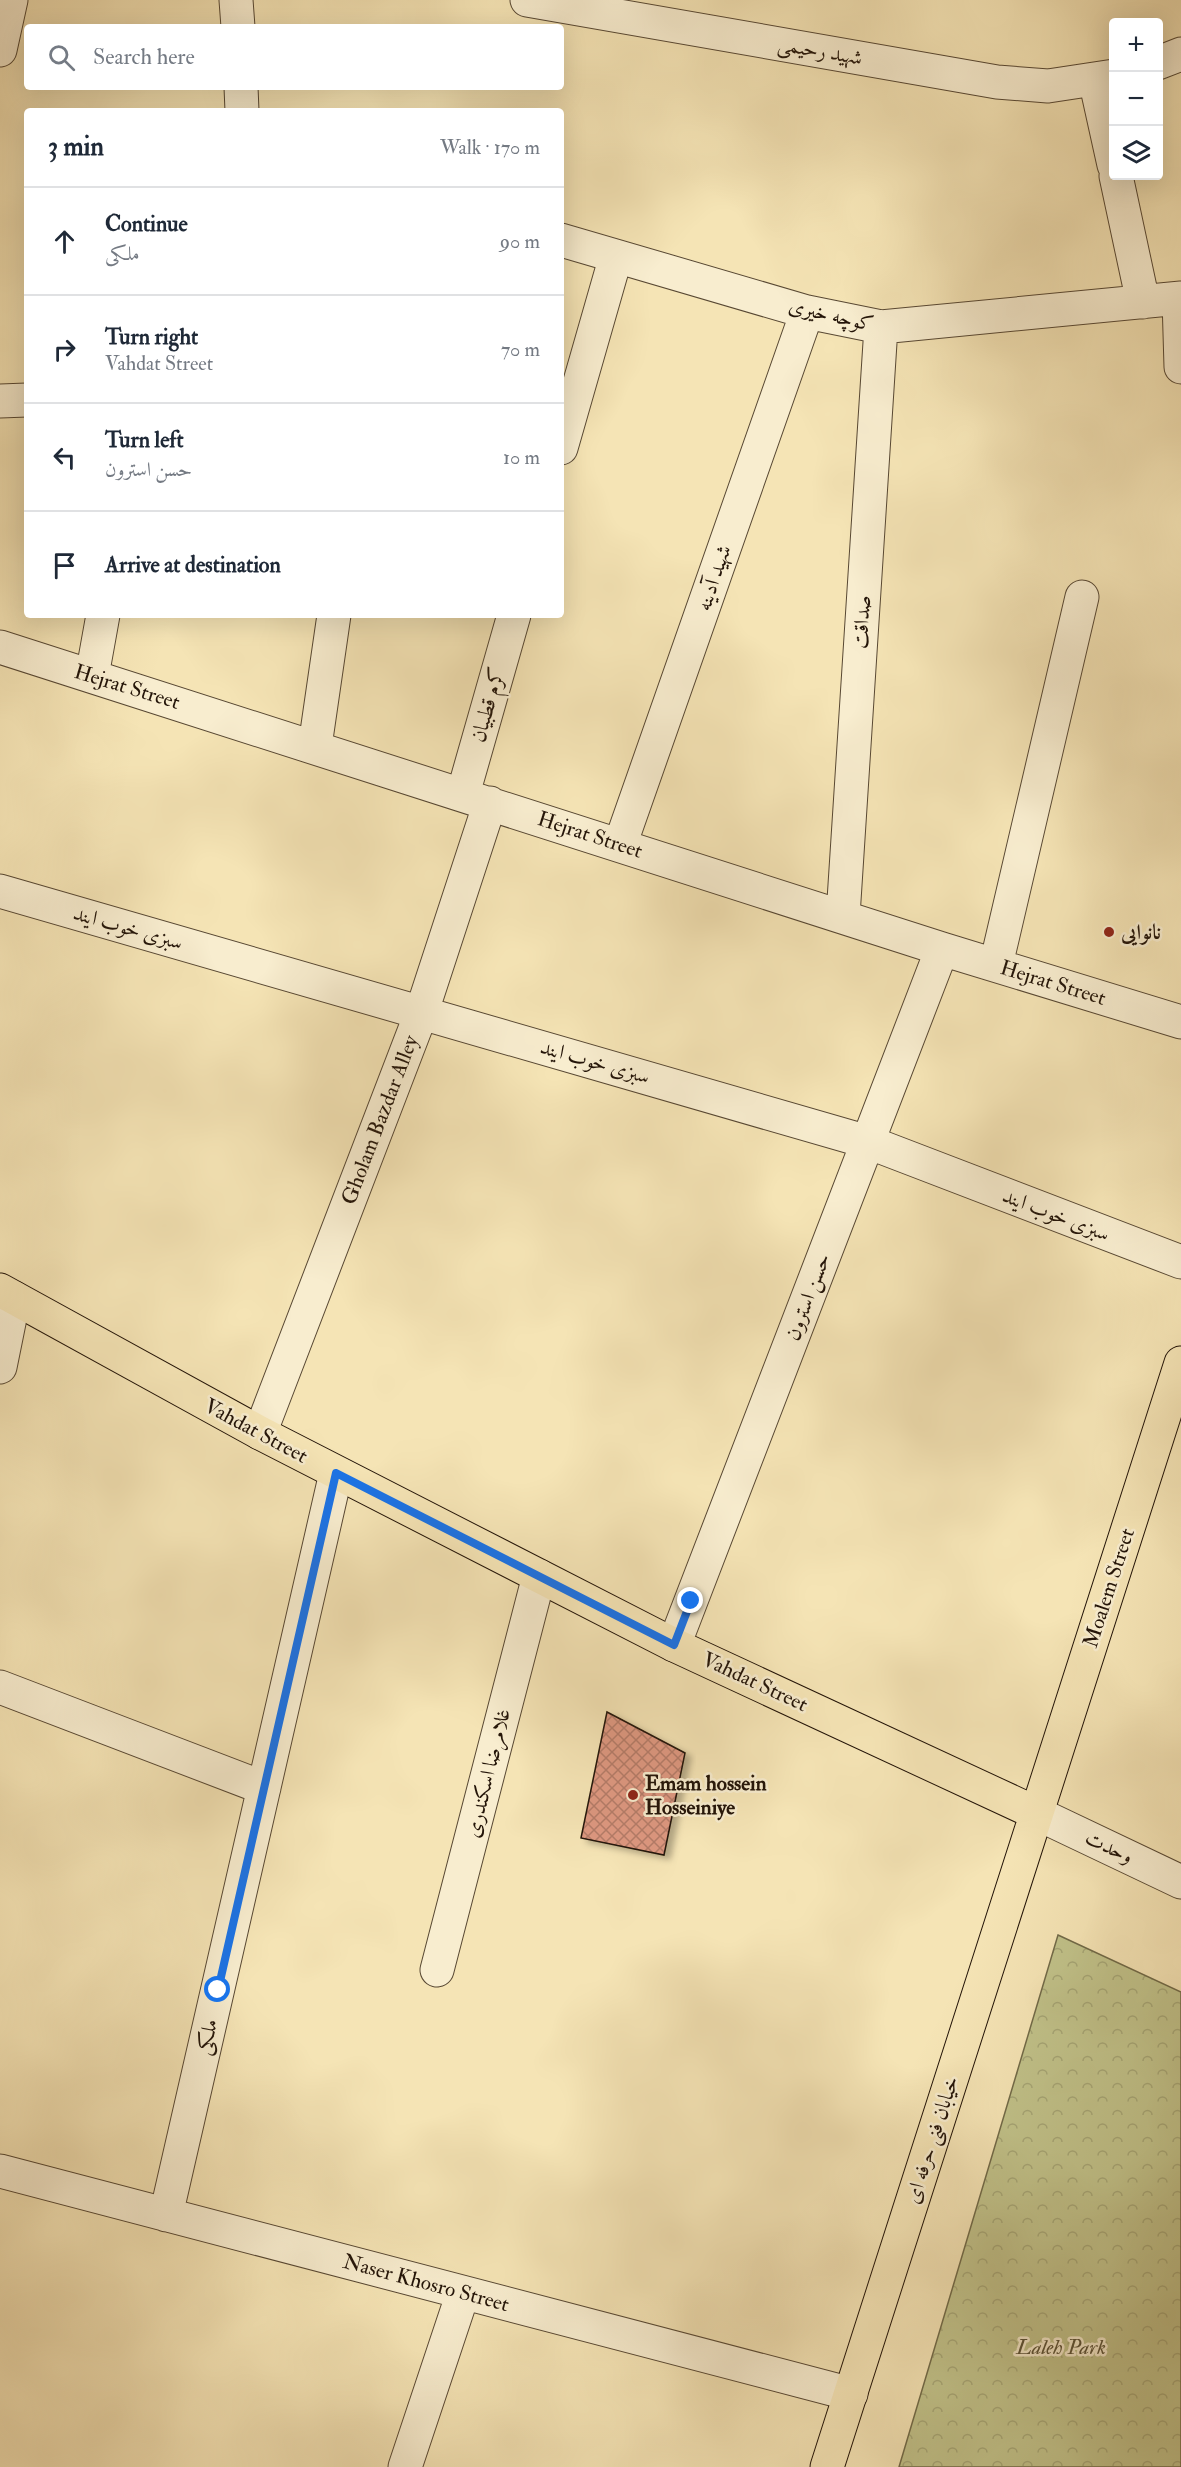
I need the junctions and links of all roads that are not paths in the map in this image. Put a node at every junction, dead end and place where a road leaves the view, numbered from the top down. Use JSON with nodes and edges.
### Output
{"nodes":[{"id":1,"x":11,"y":0,"type":"edge"},
{"id":2,"x":236,"y":0,"type":"edge"},
{"id":3,"x":527,"y":0,"type":"edge"},
{"id":4,"x":238,"y":24,"type":"edge"},
{"id":5,"x":0,"y":50,"type":"edge"},
{"id":6,"x":1181,"y":54,"type":"edge"},
{"id":7,"x":1163,"y":61,"type":"edge"},
{"id":8,"x":1104,"y":77,"type":"edge"},
{"id":9,"x":241,"y":90,"type":"edge"},
{"id":10,"x":242,"y":108,"type":"edge"},
{"id":11,"x":1109,"y":126,"type":"edge"},
{"id":12,"x":1117,"y":180,"type":"edge"},
{"id":13,"x":564,"y":241,"type":"edge"},
{"id":14,"x":616,"y":256,"type":"junction"},
{"id":15,"x":1180,"y":298,"type":"edge"},
{"id":16,"x":1143,"y":302,"type":"junction"},
{"id":17,"x":807,"y":312,"type":"junction"},
{"id":18,"x":881,"y":327,"type":"junction"},
{"id":19,"x":1181,"y":367,"type":"edge"},
{"id":20,"x":570,"y":383,"type":"edge"},
{"id":21,"x":24,"y":400,"type":"edge"},
{"id":22,"x":0,"y":401,"type":"edge"},
{"id":23,"x":564,"y":426,"type":"edge"},
{"id":24,"x":1082,"y":597,"type":"dead end"},
{"id":25,"x":103,"y":618,"type":"edge"},
{"id":26,"x":334,"y":618,"type":"edge"},
{"id":27,"x":513,"y":618,"type":"edge"},
{"id":28,"x":0,"y":647,"type":"edge"},
{"id":29,"x":92,"y":676,"type":"junction"},
{"id":30,"x":315,"y":746,"type":"junction"},
{"id":31,"x":476,"y":798,"type":"junction"},
{"id":32,"x":620,"y":845,"type":"junction"},
{"id":33,"x":0,"y":891,"type":"edge"},
{"id":34,"x":843,"y":916,"type":"junction"},
{"id":35,"x":942,"y":949,"type":"junction"},
{"id":36,"x":996,"y":964,"type":"junction"},
{"id":37,"x":422,"y":1011,"type":"junction"},
{"id":38,"x":1181,"y":1022,"type":"edge"},
{"id":39,"x":868,"y":1142,"type":"junction"},
{"id":40,"x":1181,"y":1262,"type":"edge"},
{"id":41,"x":7,"y":1294,"type":"edge"},
{"id":42,"x":1181,"y":1363,"type":"edge"},
{"id":43,"x":0,"y":1367,"type":"edge"},
{"id":44,"x":260,"y":1433,"type":"junction"},
{"id":45,"x":336,"y":1473,"type":"junction"},
{"id":46,"x":539,"y":1576,"type":"junction"},
{"id":47,"x":674,"y":1645,"type":"junction"},
{"id":48,"x":0,"y":1687,"type":"edge"},
{"id":49,"x":264,"y":1788,"type":"junction"},
{"id":50,"x":1036,"y":1813,"type":"junction"},
{"id":51,"x":1181,"y":1882,"type":"edge"},
{"id":52,"x":437,"y":1970,"type":"dead end"},
{"id":53,"x":0,"y":2171,"type":"edge"},
{"id":54,"x":166,"y":2215,"type":"junction"},
{"id":55,"x":463,"y":2293,"type":"junction"},
{"id":56,"x":851,"y":2394,"type":"junction"},
{"id":57,"x":405,"y":2467,"type":"edge"},
{"id":58,"x":827,"y":2467,"type":"edge"}],
"edges":[{"from":1,"to":5,"type":"street"},
{"from":2,"to":4,"type":"street"},
{"from":3,"to":8,"type":"street","name":"شهید رحیمی"},
{"from":6,"to":7,"type":"street"},
{"from":8,"to":11,"type":"street"},
{"from":9,"to":10,"type":"street"},
{"from":12,"to":16,"type":"street"},
{"from":13,"to":14,"type":"street","name":"کوچه خیری"},
{"from":14,"to":17,"type":"street","name":"کوچه خیری"},
{"from":14,"to":20,"type":"street"},
{"from":15,"to":16,"type":"street","name":"کوچه خیری"},
{"from":15,"to":19,"type":"street"},
{"from":16,"to":18,"type":"street","name":"کوچه خیری"},
{"from":17,"to":18,"type":"street","name":"کوچه خیری"},
{"from":17,"to":32,"type":"street","name":"شهید آدینه"},
{"from":18,"to":34,"type":"street","name":"صداقت"},
{"from":20,"to":23,"type":"street"},
{"from":21,"to":22,"type":"street"},
{"from":24,"to":36,"type":"street"},
{"from":25,"to":29,"type":"street"},
{"from":26,"to":30,"type":"street"},
{"from":27,"to":31,"type":"street","name":"کرم قطبیان"},
{"from":28,"to":29,"type":"street","name":"Hejrat Street"},
{"from":29,"to":30,"type":"street","name":"Hejrat Street"},
{"from":30,"to":31,"type":"street","name":"Hejrat Street"},
{"from":31,"to":32,"type":"street","name":"Hejrat Street"},
{"from":31,"to":37,"type":"street","name":"Gholam Bazdar Alley"},
{"from":32,"to":34,"type":"street","name":"Hejrat Street"},
{"from":33,"to":37,"type":"street","name":"سبزی خوب ایند"},
{"from":34,"to":35,"type":"street","name":"Hejrat Street"},
{"from":35,"to":36,"type":"street","name":"Hejrat Street"},
{"from":35,"to":39,"type":"street","name":"حسن استرون"},
{"from":36,"to":38,"type":"street","name":"Hejrat Street"},
{"from":37,"to":39,"type":"street","name":"سبزی خوب ایند"},
{"from":37,"to":44,"type":"street","name":"Gholam Bazdar Alley"},
{"from":39,"to":40,"type":"street","name":"سبزی خوب ایند"},
{"from":39,"to":47,"type":"street","name":"حسن استرون"},
{"from":41,"to":43,"type":"street"},
{"from":41,"to":44,"type":"main road","name":"Vahdat Street"},
{"from":42,"to":50,"type":"main road","name":"Moalem Street"},
{"from":44,"to":45,"type":"main road","name":"Vahdat Street"},
{"from":45,"to":46,"type":"main road","name":"Vahdat Street"},
{"from":45,"to":49,"type":"street","name":"ملکی"},
{"from":46,"to":47,"type":"main road","name":"Vahdat Street"},
{"from":46,"to":52,"type":"street","name":"غلامرضا اسکندری"},
{"from":47,"to":50,"type":"main road","name":"Vahdat Street"},
{"from":48,"to":49,"type":"street"},
{"from":49,"to":54,"type":"street","name":"ملکی"},
{"from":50,"to":51,"type":"street","name":"وحدت"},
{"from":50,"to":56,"type":"main road","name":"خیابان فنی حرفه ای"},
{"from":53,"to":54,"type":"street","name":"Naser Khosro Street"},
{"from":54,"to":55,"type":"street","name":"Naser Khosro Street"},
{"from":55,"to":56,"type":"street","name":"Naser Khosro Street"},
{"from":55,"to":57,"type":"street"},
{"from":56,"to":58,"type":"main road","name":"خیابان فنی حرفه ای"}]}
